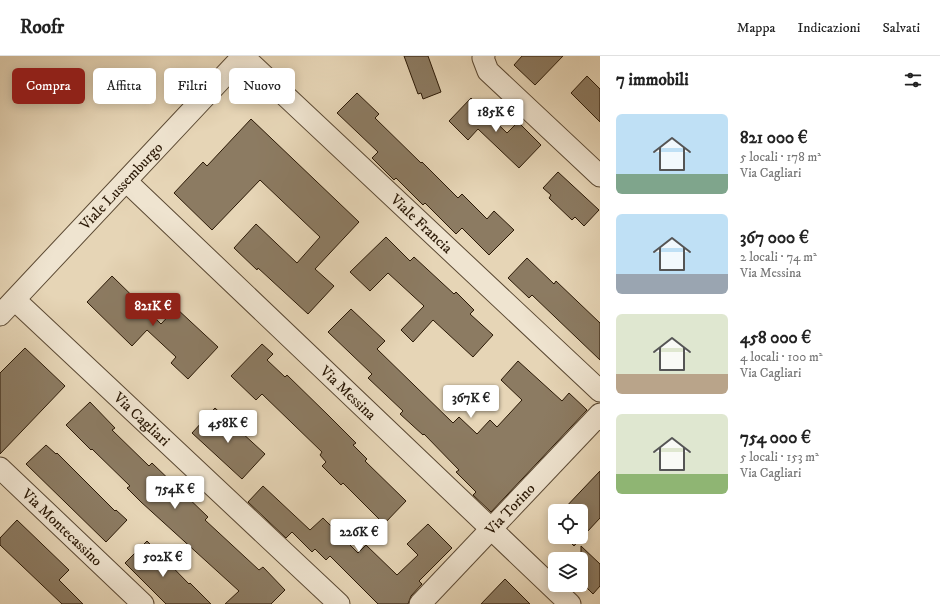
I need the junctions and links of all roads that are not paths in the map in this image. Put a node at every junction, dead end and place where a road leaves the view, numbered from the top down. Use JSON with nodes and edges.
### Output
{"nodes":[{"id":1,"x":243,"y":56,"type":"edge"},
{"id":2,"x":484,"y":57,"type":"edge"},
{"id":3,"x":600,"y":176,"type":"edge"},
{"id":4,"x":126,"y":181,"type":"junction"},
{"id":5,"x":15,"y":300,"type":"junction"},
{"id":6,"x":0,"y":315,"type":"edge"},
{"id":7,"x":600,"y":391,"type":"edge"},
{"id":8,"x":600,"y":414,"type":"edge"},
{"id":9,"x":0,"y":468,"type":"edge"},
{"id":10,"x":490,"y":530,"type":"junction"},
{"id":11,"x":143,"y":604,"type":"edge"},
{"id":12,"x":339,"y":604,"type":"edge"},
{"id":13,"x":420,"y":604,"type":"edge"},
{"id":14,"x":570,"y":604,"type":"edge"}],
"edges":[{"from":1,"to":4,"type":"street","name":"Viale Lussemburgo"},
{"from":1,"to":7,"type":"street","name":"Viale Francia"},
{"from":2,"to":3,"type":"street"},
{"from":4,"to":5,"type":"street","name":"Viale Lussemburgo"},
{"from":4,"to":10,"type":"street","name":"Via Messina"},
{"from":5,"to":6,"type":"street","name":"Viale Lussemburgo"},
{"from":5,"to":12,"type":"street","name":"Via Cagliari"},
{"from":8,"to":10,"type":"street","name":"Via Torino"},
{"from":9,"to":11,"type":"street","name":"Via Montecassino"},
{"from":10,"to":13,"type":"street","name":"Via Torino"},
{"from":10,"to":14,"type":"street","name":"Via Messina"}]}
